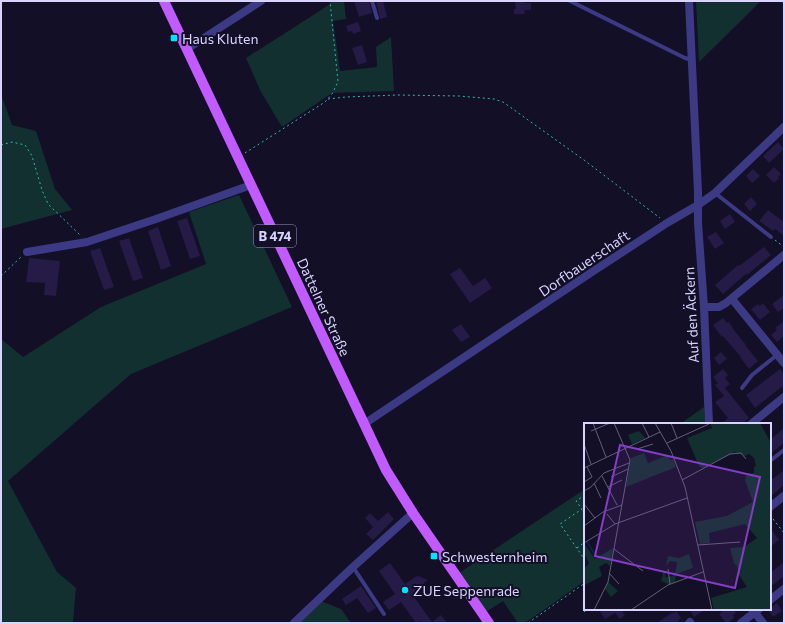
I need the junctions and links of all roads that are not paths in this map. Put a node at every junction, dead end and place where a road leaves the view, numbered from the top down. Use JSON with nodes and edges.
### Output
{"nodes":[{"id":1,"x":164,"y":1,"type":"edge"},
{"id":2,"x":261,"y":1,"type":"edge"},
{"id":3,"x":372,"y":1,"type":"edge"},
{"id":4,"x":570,"y":1,"type":"edge"},
{"id":5,"x":689,"y":1,"type":"edge"},
{"id":6,"x":376,"y":18,"type":"dead end"},
{"id":7,"x":187,"y":49,"type":"junction"},
{"id":8,"x":692,"y":60,"type":"junction"},
{"id":9,"x":784,"y":127,"type":"edge"},
{"id":10,"x":251,"y":185,"type":"junction"},
{"id":11,"x":715,"y":193,"type":"junction"},
{"id":12,"x":698,"y":205,"type":"junction"},
{"id":13,"x":771,"y":238,"type":"road end"},
{"id":14,"x":26,"y":252,"type":"road end"},
{"id":15,"x":784,"y":255,"type":"edge"},
{"id":16,"x":732,"y":299,"type":"junction"},
{"id":17,"x":704,"y":307,"type":"junction"},
{"id":18,"x":777,"y":355,"type":"junction"},
{"id":19,"x":784,"y":363,"type":"edge"},
{"id":20,"x":742,"y":388,"type":"dead end"},
{"id":21,"x":784,"y":397,"type":"edge"},
{"id":22,"x":709,"y":423,"type":"edge"},
{"id":23,"x":752,"y":423,"type":"edge"},
{"id":24,"x":364,"y":424,"type":"junction"},
{"id":25,"x":784,"y":450,"type":"edge"},
{"id":26,"x":771,"y":460,"type":"edge"},
{"id":27,"x":784,"y":496,"type":"edge"},
{"id":28,"x":771,"y":506,"type":"edge"},
{"id":29,"x":413,"y":513,"type":"junction"},
{"id":30,"x":353,"y":567,"type":"junction"},
{"id":31,"x":784,"y":589,"type":"edge"},
{"id":32,"x":771,"y":599,"type":"edge"},
{"id":33,"x":755,"y":610,"type":"edge"},
{"id":34,"x":384,"y":614,"type":"dead end"},
{"id":35,"x":294,"y":623,"type":"edge"},
{"id":36,"x":489,"y":623,"type":"edge"},
{"id":37,"x":741,"y":623,"type":"edge"},
{"id":38,"x":762,"y":623,"type":"edge"}],
"edges":[{"from":1,"to":7,"type":"main road","name":"Dattelner Straße","number":"B 474"},
{"from":2,"to":7,"type":"street"},
{"from":3,"to":6,"type":"lane"},
{"from":4,"to":8,"type":"lane"},
{"from":5,"to":8,"type":"street"},
{"from":7,"to":10,"type":"main road","name":"Dattelner Straße","number":"B 474"},
{"from":8,"to":12,"type":"street"},
{"from":9,"to":11,"type":"street","name":"Dorfbauerschaft"},
{"from":10,"to":14,"type":"street"},
{"from":10,"to":24,"type":"main road","name":"Dattelner Straße","number":"B 474"},
{"from":11,"to":12,"type":"street","name":"Dorfbauerschaft"},
{"from":11,"to":13,"type":"lane"},
{"from":12,"to":17,"type":"street","name":"Auf den Äckern"},
{"from":12,"to":24,"type":"street","name":"Dorfbauerschaft"},
{"from":15,"to":16,"type":"street"},
{"from":16,"to":17,"type":"street"},
{"from":16,"to":18,"type":"street"},
{"from":17,"to":22,"type":"street","name":"Auf den Äckern"},
{"from":18,"to":19,"type":"street"},
{"from":18,"to":20,"type":"lane"},
{"from":21,"to":23,"type":"street"},
{"from":24,"to":29,"type":"main road","name":"Dattelner Straße","number":"B 474"},
{"from":25,"to":26,"type":"lane"},
{"from":27,"to":28,"type":"street"},
{"from":29,"to":30,"type":"street"},
{"from":29,"to":36,"type":"main road","name":"Dattelner Straße","number":"B 474"},
{"from":30,"to":34,"type":"lane"},
{"from":30,"to":35,"type":"street"},
{"from":31,"to":32,"type":"street"},
{"from":33,"to":37,"type":"street"},
{"from":33,"to":38,"type":"street"}]}
